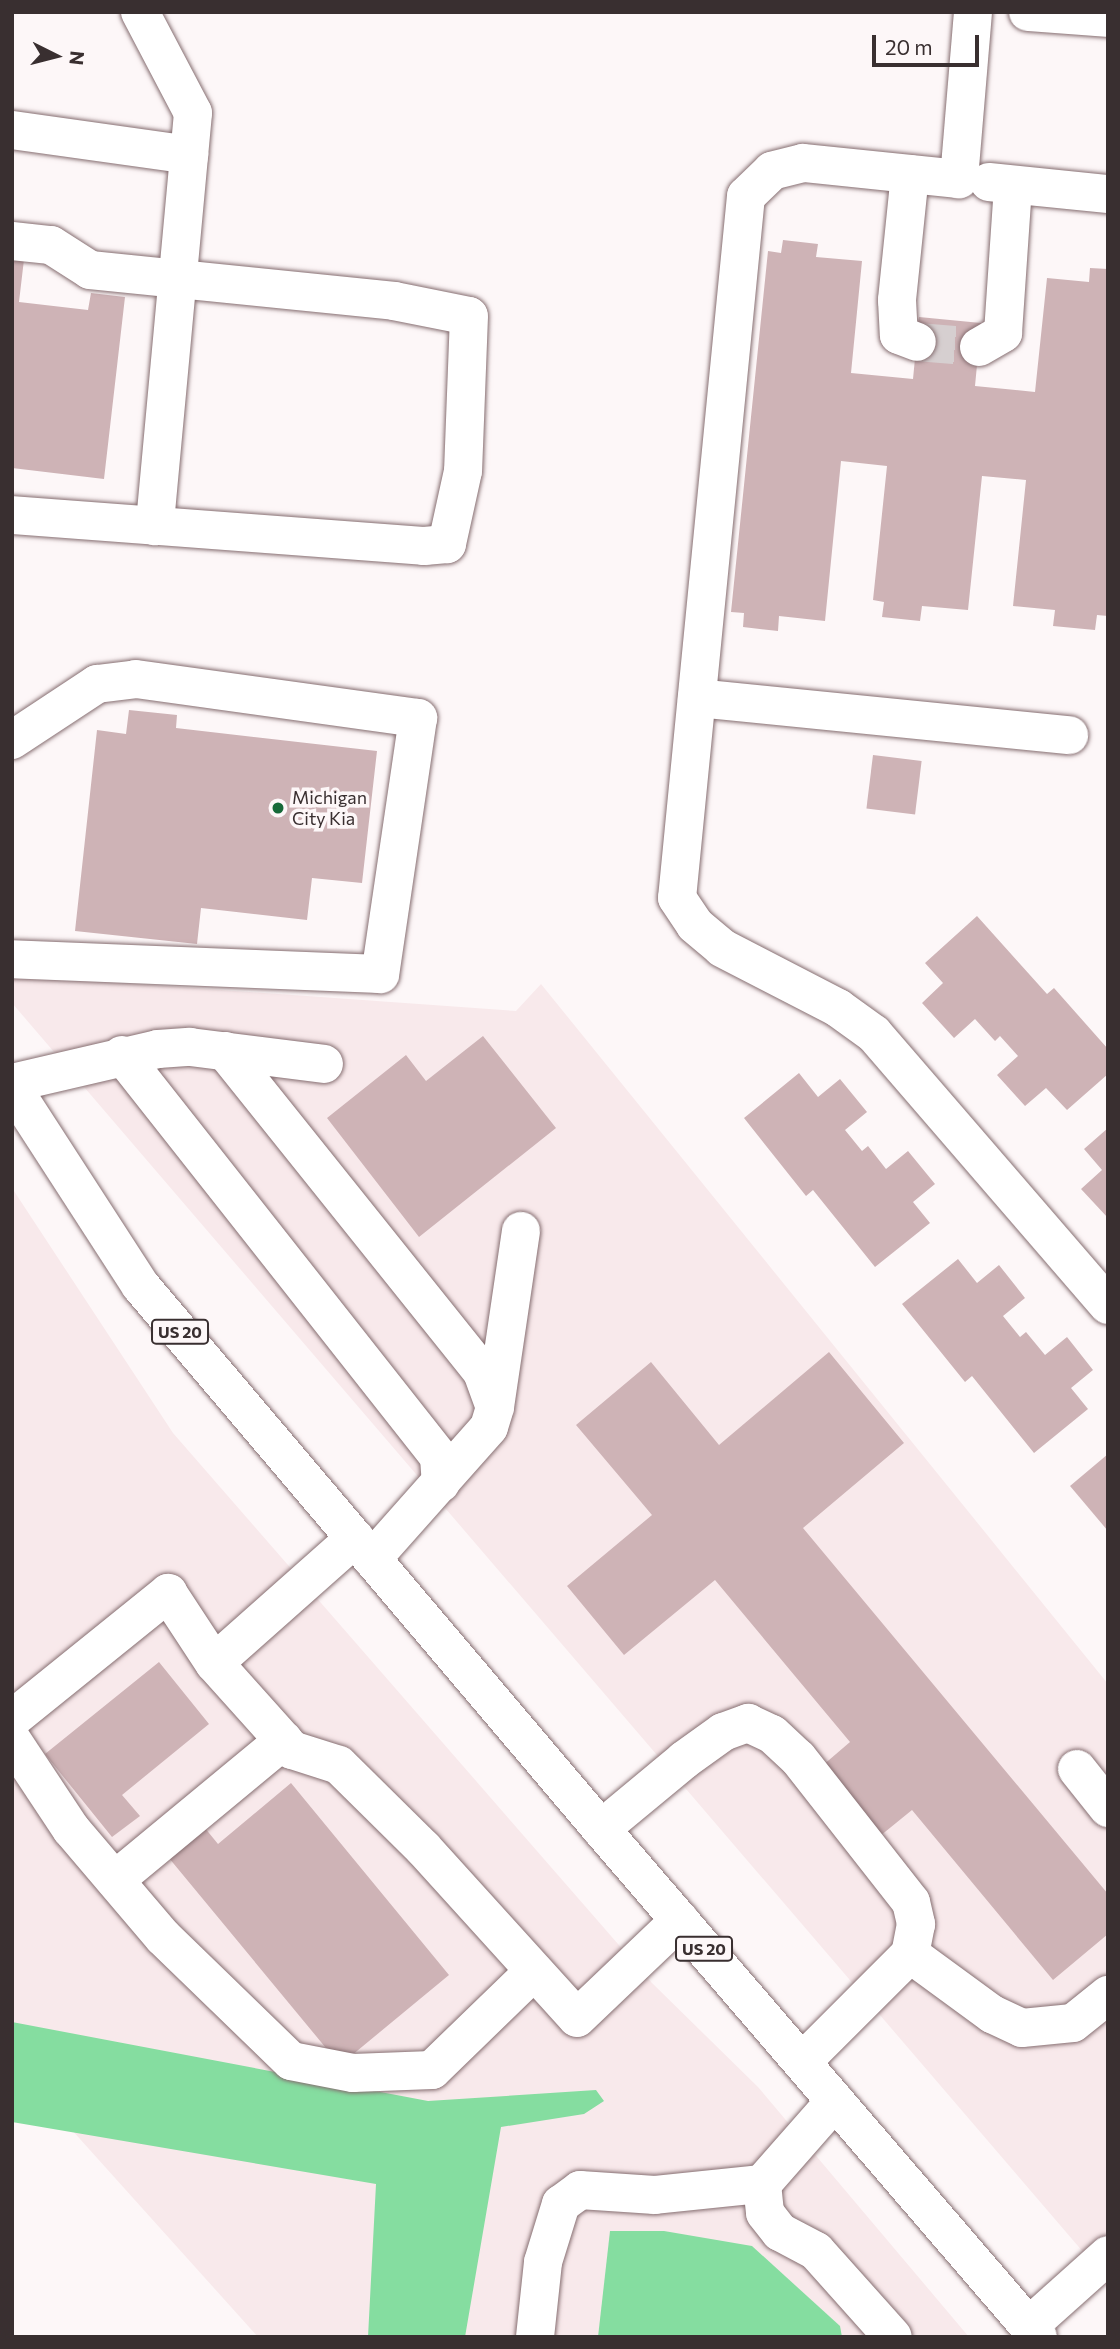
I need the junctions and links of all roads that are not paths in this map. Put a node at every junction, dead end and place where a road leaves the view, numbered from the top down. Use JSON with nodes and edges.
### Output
{"nodes":[{"id":1,"x":140,"y":12,"type":"edge"},
{"id":2,"x":973,"y":12,"type":"edge"},
{"id":3,"x":1028,"y":12,"type":"edge"},
{"id":4,"x":1108,"y":19,"type":"edge"},
{"id":5,"x":12,"y":130,"type":"edge"},
{"id":6,"x":190,"y":156,"type":"junction"},
{"id":7,"x":911,"y":174,"type":"junction"},
{"id":8,"x":959,"y":180,"type":"junction"},
{"id":9,"x":1013,"y":185,"type":"junction"},
{"id":10,"x":1108,"y":194,"type":"edge"},
{"id":11,"x":12,"y":241,"type":"edge"},
{"id":12,"x":178,"y":279,"type":"junction"},
{"id":13,"x":917,"y":342,"type":"dead end"},
{"id":14,"x":979,"y":347,"type":"dead end"},
{"id":15,"x":12,"y":515,"type":"edge"},
{"id":16,"x":155,"y":526,"type":"junction"},
{"id":17,"x":696,"y":698,"type":"junction"},
{"id":18,"x":1069,"y":735,"type":"dead end"},
{"id":19,"x":12,"y":740,"type":"edge"},
{"id":20,"x":12,"y":959,"type":"edge"},
{"id":21,"x":225,"y":1051,"type":"junction"},
{"id":22,"x":122,"y":1055,"type":"junction"},
{"id":23,"x":324,"y":1064,"type":"dead end"},
{"id":24,"x":12,"y":1085,"type":"edge"},
{"id":25,"x":521,"y":1231,"type":"dead end"},
{"id":26,"x":1108,"y":1305,"type":"edge"},
{"id":27,"x":495,"y":1407,"type":"junction"},
{"id":28,"x":441,"y":1483,"type":"junction"},
{"id":29,"x":364,"y":1549,"type":"junction"},
{"id":30,"x":214,"y":1663,"type":"junction"},
{"id":31,"x":12,"y":1719,"type":"edge"},
{"id":32,"x":12,"y":1740,"type":"edge"},
{"id":33,"x":284,"y":1740,"type":"junction"},
{"id":34,"x":1077,"y":1769,"type":"dead end"},
{"id":35,"x":1108,"y":1808,"type":"edge"},
{"id":36,"x":601,"y":1829,"type":"junction"},
{"id":37,"x":115,"y":1880,"type":"junction"},
{"id":38,"x":680,"y":1920,"type":"junction"},
{"id":39,"x":910,"y":1954,"type":"junction"},
{"id":40,"x":534,"y":1971,"type":"junction"},
{"id":41,"x":1108,"y":1995,"type":"edge"},
{"id":42,"x":802,"y":2062,"type":"junction"},
{"id":43,"x":835,"y":2101,"type":"junction"},
{"id":44,"x":762,"y":2183,"type":"junction"},
{"id":45,"x":1108,"y":2255,"type":"edge"},
{"id":46,"x":1034,"y":2331,"type":"edge"},
{"id":47,"x":536,"y":2337,"type":"edge"},
{"id":48,"x":893,"y":2337,"type":"edge"}],
"edges":[{"from":1,"to":6,"type":"street"},
{"from":2,"to":8,"type":"street"},
{"from":3,"to":4,"type":"street"},
{"from":5,"to":6,"type":"street"},
{"from":6,"to":12,"type":"street"},
{"from":7,"to":8,"type":"street"},
{"from":7,"to":13,"type":"street"},
{"from":7,"to":17,"type":"street"},
{"from":8,"to":9,"type":"street"},
{"from":9,"to":10,"type":"street"},
{"from":9,"to":14,"type":"street"},
{"from":11,"to":12,"type":"street"},
{"from":12,"to":16,"type":"street"},
{"from":12,"to":16,"type":"street"},
{"from":15,"to":16,"type":"street"},
{"from":17,"to":18,"type":"street"},
{"from":17,"to":26,"type":"street"},
{"from":19,"to":20,"type":"street"},
{"from":21,"to":22,"type":"street"},
{"from":21,"to":23,"type":"street"},
{"from":21,"to":27,"type":"street"},
{"from":22,"to":24,"type":"street"},
{"from":22,"to":28,"type":"street"},
{"from":24,"to":29,"type":"street","number":"US 20"},
{"from":25,"to":27,"type":"street"},
{"from":27,"to":28,"type":"street"},
{"from":28,"to":29,"type":"street"},
{"from":29,"to":30,"type":"street"},
{"from":29,"to":36,"type":"street","number":"US 20"},
{"from":30,"to":31,"type":"street"},
{"from":30,"to":33,"type":"street"},
{"from":32,"to":37,"type":"street"},
{"from":33,"to":37,"type":"street"},
{"from":33,"to":40,"type":"street"},
{"from":34,"to":35,"type":"street"},
{"from":36,"to":38,"type":"street","number":"US 20"},
{"from":36,"to":39,"type":"street"},
{"from":37,"to":40,"type":"street"},
{"from":38,"to":40,"type":"street"},
{"from":38,"to":42,"type":"street","number":"US 20"},
{"from":39,"to":41,"type":"street"},
{"from":39,"to":42,"type":"street"},
{"from":42,"to":43,"type":"street","number":"US 20"},
{"from":43,"to":44,"type":"street"},
{"from":43,"to":46,"type":"street","number":"US 20"},
{"from":44,"to":47,"type":"street"},
{"from":44,"to":48,"type":"street"},
{"from":45,"to":46,"type":"street"}]}
